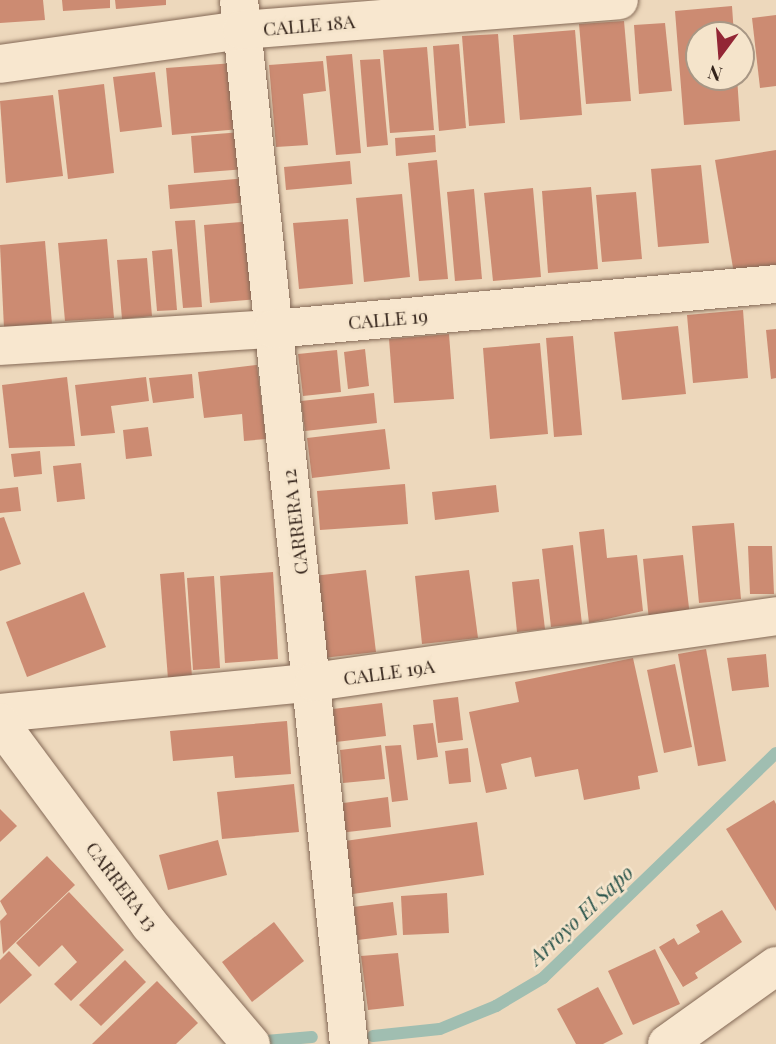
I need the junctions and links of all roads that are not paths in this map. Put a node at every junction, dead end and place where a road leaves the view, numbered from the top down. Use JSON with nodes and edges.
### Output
{"nodes":[{"id":1,"x":619,"y":0,"type":"edge"},
{"id":2,"x":240,"y":15,"type":"edge"},
{"id":3,"x":0,"y":64,"type":"edge"},
{"id":4,"x":776,"y":284,"type":"edge"},
{"id":5,"x":274,"y":329,"type":"junction"},
{"id":6,"x":0,"y":346,"type":"edge"},
{"id":7,"x":776,"y":616,"type":"edge"},
{"id":8,"x":314,"y":682,"type":"junction"},
{"id":9,"x":0,"y":713,"type":"edge"},
{"id":10,"x":0,"y":723,"type":"edge"},
{"id":11,"x":776,"y":966,"type":"edge"},
{"id":12,"x":346,"y":1026,"type":"edge"},
{"id":13,"x":251,"y":1044,"type":"edge"},
{"id":14,"x":667,"y":1044,"type":"edge"}],
"edges":[{"from":1,"to":2,"type":"street","name":"CALLE 18A"},
{"from":2,"to":3,"type":"street","name":"CALLE 18A"},
{"from":2,"to":5,"type":"street","name":"CARRERA 12"},
{"from":4,"to":5,"type":"street","name":"CALLE 19"},
{"from":5,"to":6,"type":"street","name":"CALLE 19"},
{"from":5,"to":8,"type":"street","name":"CARRERA 12"},
{"from":7,"to":8,"type":"street","name":"CALLE 19A"},
{"from":8,"to":9,"type":"street","name":"CALLE 19A"},
{"from":8,"to":12,"type":"street","name":"CARRERA 12"},
{"from":10,"to":13,"type":"street","name":"CARRERA 13"},
{"from":11,"to":14,"type":"street"}]}
